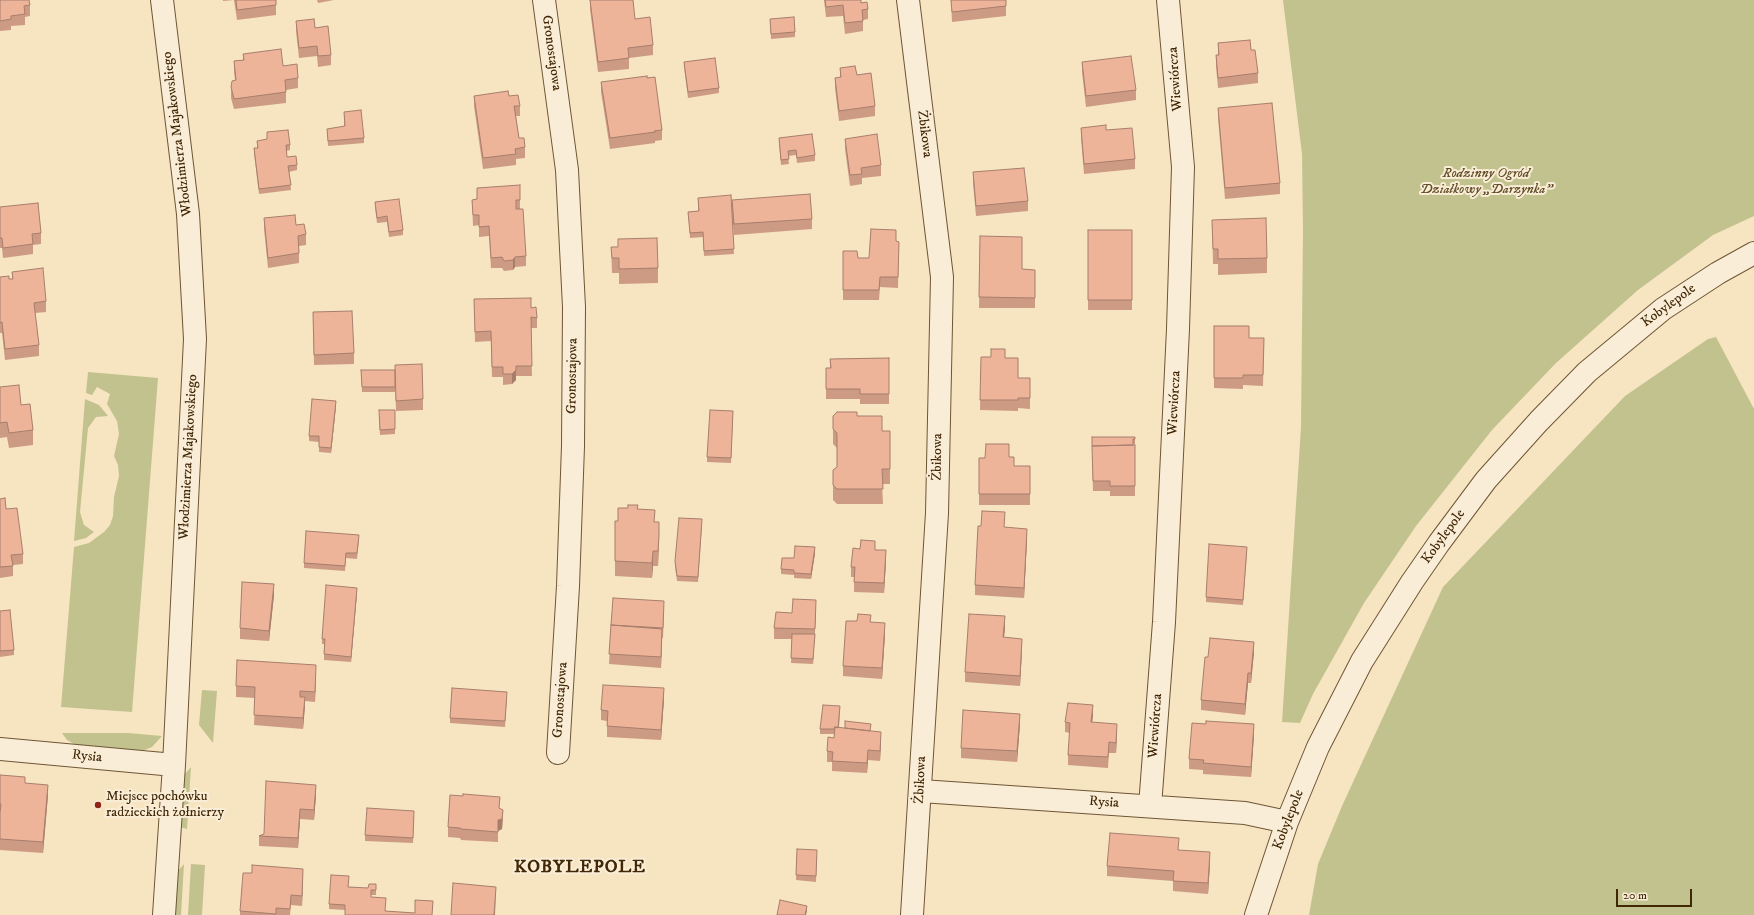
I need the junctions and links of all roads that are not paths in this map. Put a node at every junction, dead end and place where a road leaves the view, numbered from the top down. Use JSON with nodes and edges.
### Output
{"nodes":[{"id":1,"x":162,"y":0,"type":"edge"},
{"id":2,"x":544,"y":0,"type":"edge"},
{"id":3,"x":908,"y":0,"type":"edge"},
{"id":4,"x":1168,"y":0,"type":"edge"},
{"id":5,"x":1753,"y":254,"type":"edge"},
{"id":6,"x":0,"y":749,"type":"edge"},
{"id":7,"x":558,"y":753,"type":"dead end"},
{"id":8,"x":174,"y":765,"type":"junction"},
{"id":9,"x":921,"y":791,"type":"junction"},
{"id":10,"x":1150,"y":806,"type":"junction"},
{"id":11,"x":1287,"y":822,"type":"junction"},
{"id":12,"x":164,"y":915,"type":"edge"},
{"id":13,"x":912,"y":915,"type":"edge"},
{"id":14,"x":1256,"y":915,"type":"edge"}],
"edges":[{"from":1,"to":8,"type":"street","name":"Włodzimierza Majakowskiego"},
{"from":2,"to":7,"type":"street","name":"Gronostajowa"},
{"from":3,"to":9,"type":"street","name":"Żbikowa"},
{"from":4,"to":10,"type":"street","name":"Wiewiórcza"},
{"from":5,"to":11,"type":"street","name":"Kobylepole"},
{"from":6,"to":8,"type":"street","name":"Rysia"},
{"from":8,"to":12,"type":"street","name":"Włodzimierza Majakowskiego"},
{"from":9,"to":10,"type":"street","name":"Rysia"},
{"from":9,"to":13,"type":"street","name":"Żbikowa"},
{"from":10,"to":11,"type":"street","name":"Rysia"},
{"from":11,"to":14,"type":"street","name":"Kobylepole"}]}
